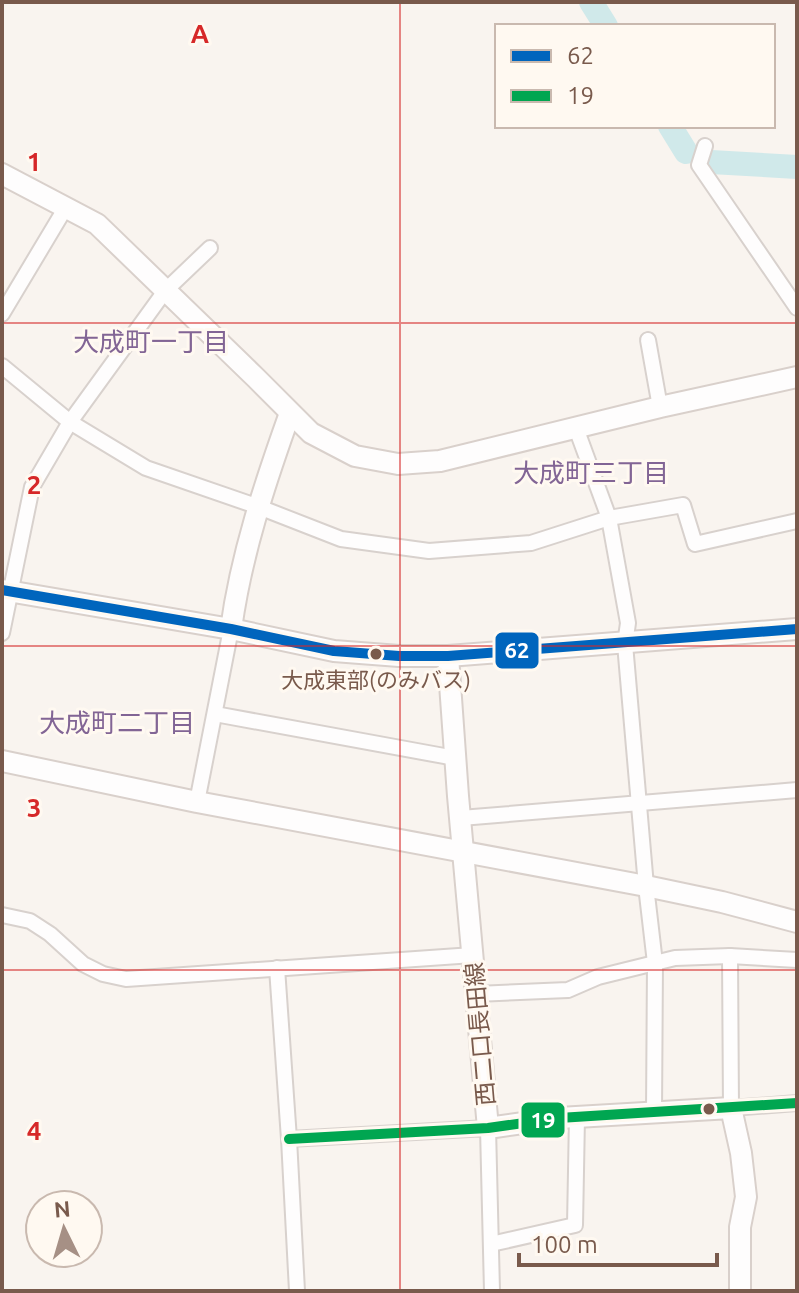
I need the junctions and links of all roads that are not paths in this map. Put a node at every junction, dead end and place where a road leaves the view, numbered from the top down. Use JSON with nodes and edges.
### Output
{"nodes":[{"id":1,"x":705,"y":146,"type":"dead end"},
{"id":2,"x":2,"y":174,"type":"edge"},
{"id":3,"x":66,"y":207,"type":"junction"},
{"id":4,"x":210,"y":248,"type":"dead end"},
{"id":5,"x":165,"y":291,"type":"junction"},
{"id":6,"x":797,"y":308,"type":"edge"},
{"id":7,"x":2,"y":314,"type":"edge"},
{"id":8,"x":648,"y":340,"type":"dead end"},
{"id":9,"x":2,"y":366,"type":"edge"},
{"id":10,"x":797,"y":377,"type":"edge"},
{"id":11,"x":660,"y":407,"type":"junction"},
{"id":12,"x":290,"y":413,"type":"junction"},
{"id":13,"x":70,"y":422,"type":"junction"},
{"id":14,"x":576,"y":428,"type":"junction"},
{"id":15,"x":259,"y":507,"type":"junction"},
{"id":16,"x":609,"y":518,"type":"junction"},
{"id":17,"x":797,"y":521,"type":"edge"},
{"id":18,"x":6,"y":590,"type":"edge"},
{"id":19,"x":231,"y":629,"type":"junction"},
{"id":20,"x":797,"y":629,"type":"edge"},
{"id":21,"x":2,"y":633,"type":"edge"},
{"id":22,"x":625,"y":644,"type":"junction"},
{"id":23,"x":448,"y":656,"type":"junction"},
{"id":24,"x":215,"y":714,"type":"junction"},
{"id":25,"x":455,"y":758,"type":"junction"},
{"id":26,"x":2,"y":761,"type":"edge"},
{"id":27,"x":797,"y":790,"type":"edge"},
{"id":28,"x":197,"y":802,"type":"junction"},
{"id":29,"x":640,"y":802,"type":"junction"},
{"id":30,"x":461,"y":818,"type":"junction"},
{"id":31,"x":463,"y":853,"type":"junction"},
{"id":32,"x":646,"y":886,"type":"junction"},
{"id":33,"x":2,"y":915,"type":"edge"},
{"id":34,"x":797,"y":922,"type":"edge"},
{"id":35,"x":473,"y":955,"type":"junction"},
{"id":36,"x":730,"y":956,"type":"junction"},
{"id":37,"x":797,"y":960,"type":"edge"},
{"id":38,"x":655,"y":963,"type":"junction"},
{"id":39,"x":277,"y":968,"type":"junction"},
{"id":40,"x":476,"y":994,"type":"junction"},
{"id":41,"x":797,"y":1103,"type":"edge"},
{"id":42,"x":731,"y":1108,"type":"junction"},
{"id":43,"x":654,"y":1113,"type":"junction"},
{"id":44,"x":577,"y":1117,"type":"junction"},
{"id":45,"x":488,"y":1128,"type":"junction"},
{"id":46,"x":289,"y":1139,"type":"junction"},
{"id":47,"x":491,"y":1244,"type":"junction"},
{"id":48,"x":297,"y":1291,"type":"edge"},
{"id":49,"x":492,"y":1291,"type":"edge"},
{"id":50,"x":740,"y":1291,"type":"edge"}],
"edges":[{"from":1,"to":6,"type":"street"},
{"from":2,"to":3,"type":"street"},
{"from":3,"to":5,"type":"street"},
{"from":3,"to":7,"type":"street"},
{"from":4,"to":5,"type":"street"},
{"from":5,"to":12,"type":"street"},
{"from":5,"to":13,"type":"street"},
{"from":8,"to":11,"type":"street"},
{"from":9,"to":13,"type":"street"},
{"from":10,"to":11,"type":"street"},
{"from":11,"to":14,"type":"street"},
{"from":12,"to":14,"type":"street"},
{"from":12,"to":15,"type":"street"},
{"from":13,"to":15,"type":"street"},
{"from":13,"to":18,"type":"street"},
{"from":14,"to":16,"type":"street"},
{"from":15,"to":16,"type":"street"},
{"from":15,"to":19,"type":"street"},
{"from":16,"to":17,"type":"street"},
{"from":16,"to":22,"type":"street"},
{"from":18,"to":19,"type":"street"},
{"from":18,"to":21,"type":"street"},
{"from":19,"to":23,"type":"street"},
{"from":19,"to":24,"type":"street"},
{"from":20,"to":22,"type":"street"},
{"from":22,"to":23,"type":"street"},
{"from":22,"to":29,"type":"street"},
{"from":23,"to":25,"type":"street","name":"西二口長田線"},
{"from":24,"to":25,"type":"street"},
{"from":24,"to":28,"type":"street"},
{"from":25,"to":30,"type":"street","name":"西二口長田線"},
{"from":26,"to":28,"type":"street"},
{"from":27,"to":29,"type":"street"},
{"from":28,"to":31,"type":"street"},
{"from":29,"to":30,"type":"street"},
{"from":29,"to":32,"type":"street"},
{"from":30,"to":31,"type":"street","name":"西二口長田線"},
{"from":31,"to":32,"type":"street"},
{"from":31,"to":35,"type":"street","name":"西二口長田線"},
{"from":32,"to":34,"type":"street"},
{"from":32,"to":38,"type":"street"},
{"from":33,"to":39,"type":"street"},
{"from":35,"to":39,"type":"street"},
{"from":35,"to":40,"type":"street","name":"西二口長田線"},
{"from":36,"to":37,"type":"street"},
{"from":36,"to":38,"type":"street"},
{"from":36,"to":42,"type":"street"},
{"from":38,"to":40,"type":"street"},
{"from":38,"to":43,"type":"street"},
{"from":39,"to":46,"type":"street"},
{"from":40,"to":45,"type":"street","name":"西二口長田線"},
{"from":41,"to":42,"type":"street"},
{"from":42,"to":43,"type":"street","name":"西二口長田線"},
{"from":42,"to":50,"type":"street"},
{"from":43,"to":44,"type":"street","name":"西二口長田線"},
{"from":44,"to":45,"type":"street","name":"西二口長田線"},
{"from":44,"to":47,"type":"street"},
{"from":45,"to":46,"type":"street"},
{"from":45,"to":47,"type":"street"},
{"from":46,"to":48,"type":"street"},
{"from":47,"to":49,"type":"street"}]}
